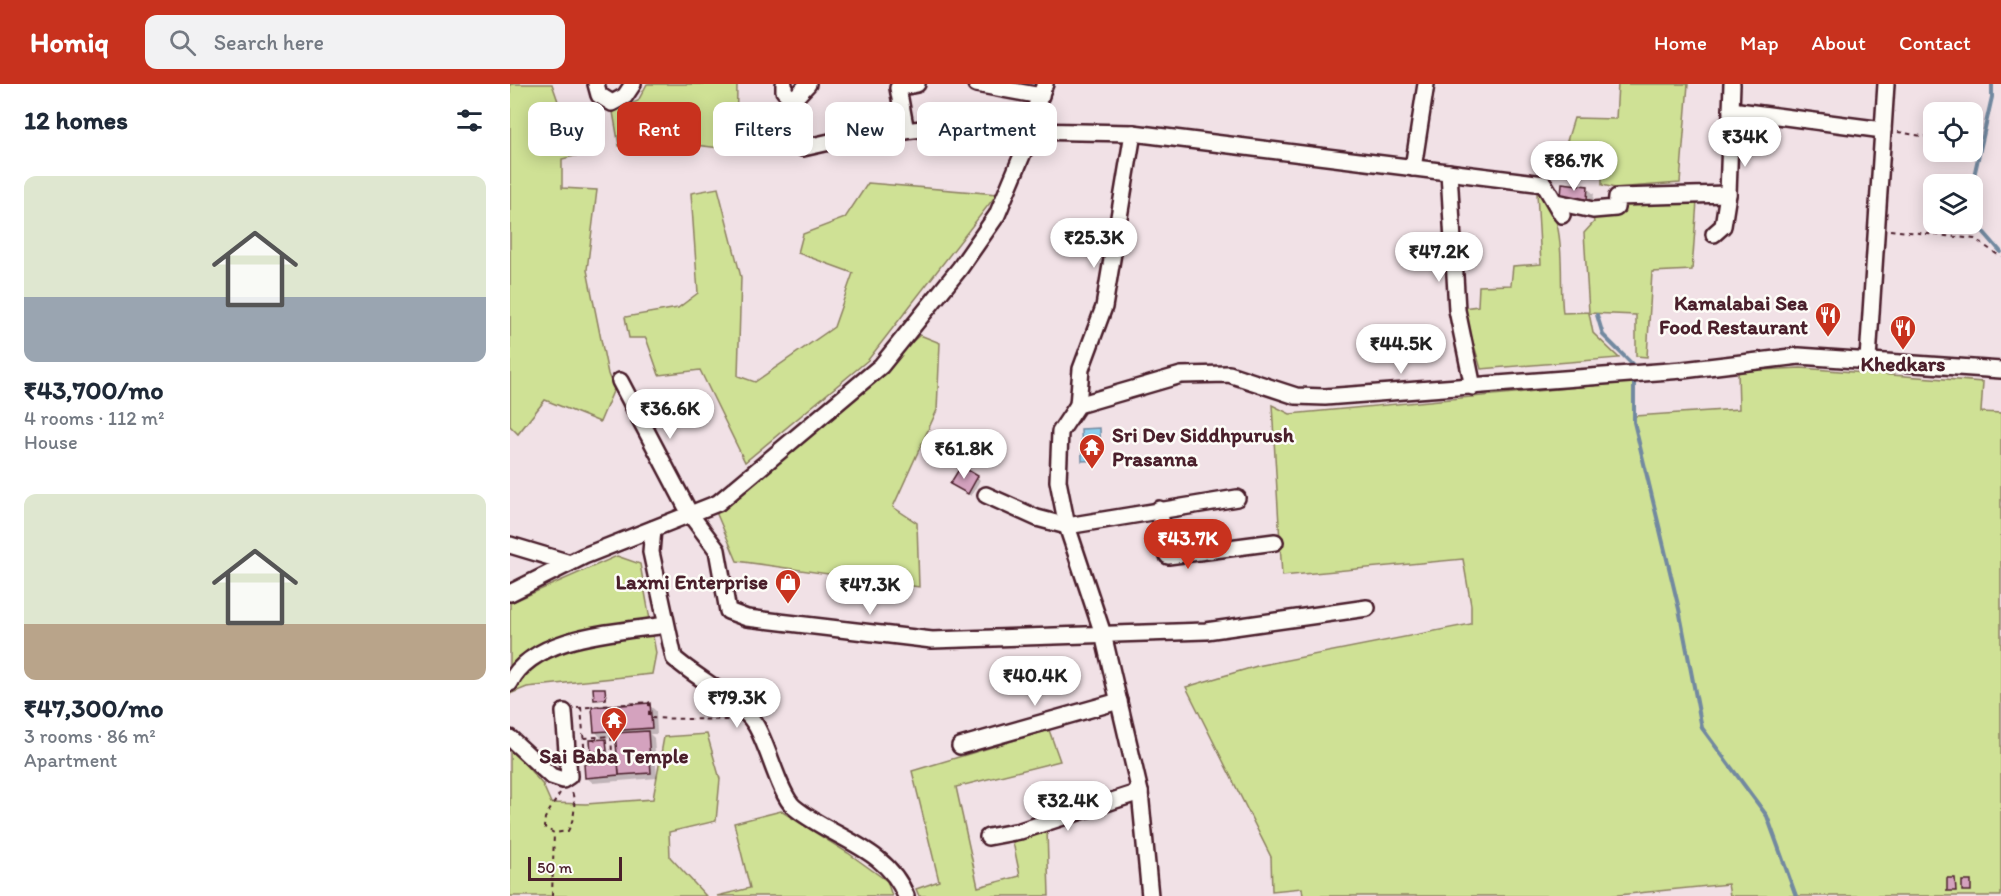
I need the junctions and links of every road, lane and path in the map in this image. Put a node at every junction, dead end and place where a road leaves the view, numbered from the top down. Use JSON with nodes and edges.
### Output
{"nodes":[{"id":1,"x":596,"y":84,"type":"edge"},
{"id":2,"x":633,"y":84,"type":"edge"},
{"id":3,"x":784,"y":84,"type":"edge"},
{"id":4,"x":808,"y":84,"type":"edge"},
{"id":5,"x":917,"y":84,"type":"edge"},
{"id":6,"x":976,"y":84,"type":"edge"},
{"id":7,"x":1426,"y":84,"type":"edge"},
{"id":8,"x":1732,"y":84,"type":"edge"},
{"id":9,"x":1886,"y":84,"type":"edge"},
{"id":10,"x":1043,"y":90,"type":"edge"},
{"id":11,"x":1731,"y":110,"type":"junction"},
{"id":12,"x":917,"y":130,"type":"edge"},
{"id":13,"x":1883,"y":130,"type":"junction"},
{"id":14,"x":906,"y":131,"type":"junction"},
{"id":15,"x":1057,"y":132,"type":"edge"},
{"id":16,"x":1133,"y":133,"type":"junction"},
{"id":17,"x":1923,"y":136,"type":"edge"},
{"id":18,"x":813,"y":146,"type":"edge"},
{"id":19,"x":1022,"y":156,"type":"edge"},
{"id":20,"x":1413,"y":168,"type":"junction"},
{"id":21,"x":1449,"y":172,"type":"junction"},
{"id":22,"x":1728,"y":194,"type":"junction"},
{"id":23,"x":1876,"y":228,"type":"junction"},
{"id":24,"x":1714,"y":234,"type":"dead end"},
{"id":25,"x":2001,"y":257,"type":"edge"},
{"id":26,"x":1868,"y":359,"type":"junction"},
{"id":27,"x":2001,"y":370,"type":"edge"},
{"id":28,"x":620,"y":381,"type":"dead end"},
{"id":29,"x":1473,"y":387,"type":"junction"},
{"id":30,"x":1078,"y":405,"type":"junction"},
{"id":31,"x":986,"y":495,"type":"dead end"},
{"id":32,"x":1237,"y":498,"type":"dead end"},
{"id":33,"x":1158,"y":509,"type":"junction"},
{"id":34,"x":690,"y":514,"type":"junction"},
{"id":35,"x":1067,"y":526,"type":"junction"},
{"id":36,"x":653,"y":529,"type":"junction"},
{"id":37,"x":1275,"y":542,"type":"dead end"},
{"id":38,"x":510,"y":545,"type":"edge"},
{"id":39,"x":570,"y":563,"type":"junction"},
{"id":40,"x":510,"y":593,"type":"edge"},
{"id":41,"x":1367,"y":608,"type":"dead end"},
{"id":42,"x":666,"y":625,"type":"junction"},
{"id":43,"x":1103,"y":634,"type":"junction"},
{"id":44,"x":510,"y":684,"type":"edge"},
{"id":45,"x":1119,"y":701,"type":"junction"},
{"id":46,"x":581,"y":707,"type":"junction"},
{"id":47,"x":740,"y":709,"type":"junction"},
{"id":48,"x":564,"y":712,"type":"joint"},
{"id":49,"x":611,"y":731,"type":"dead end"},
{"id":50,"x":611,"y":736,"type":"junction"},
{"id":51,"x":510,"y":738,"type":"edge"},
{"id":52,"x":584,"y":738,"type":"junction"},
{"id":53,"x":960,"y":746,"type":"dead end"},
{"id":54,"x":585,"y":758,"type":"junction"},
{"id":55,"x":567,"y":759,"type":"junction"},
{"id":56,"x":561,"y":777,"type":"junction"},
{"id":57,"x":1140,"y":792,"type":"junction"},
{"id":58,"x":554,"y":833,"type":"junction"},
{"id":59,"x":988,"y":837,"type":"dead end"},
{"id":60,"x":552,"y":896,"type":"edge"},
{"id":61,"x":906,"y":896,"type":"edge"},
{"id":62,"x":1150,"y":896,"type":"edge"}],
"edges":[{"from":1,"to":2,"type":"street"},
{"from":3,"to":4,"type":"street"},
{"from":5,"to":14,"type":"street"},
{"from":6,"to":10,"type":"street"},
{"from":7,"to":20,"type":"street"},
{"from":8,"to":11,"type":"street"},
{"from":9,"to":13,"type":"street"},
{"from":11,"to":13,"type":"street"},
{"from":11,"to":22,"type":"street"},
{"from":12,"to":14,"type":"street"},
{"from":13,"to":17,"type":"path"},
{"from":13,"to":23,"type":"street"},
{"from":14,"to":18,"type":"street"},
{"from":15,"to":16,"type":"street"},
{"from":16,"to":20,"type":"street"},
{"from":16,"to":30,"type":"street"},
{"from":19,"to":34,"type":"street"},
{"from":20,"to":21,"type":"street"},
{"from":21,"to":22,"type":"street"},
{"from":21,"to":29,"type":"street"},
{"from":22,"to":24,"type":"street"},
{"from":23,"to":25,"type":"path"},
{"from":23,"to":26,"type":"street"},
{"from":26,"to":27,"type":"street"},
{"from":26,"to":29,"type":"street"},
{"from":28,"to":34,"type":"street"},
{"from":29,"to":30,"type":"street"},
{"from":30,"to":35,"type":"street"},
{"from":31,"to":35,"type":"street"},
{"from":32,"to":33,"type":"street"},
{"from":33,"to":35,"type":"street"},
{"from":33,"to":37,"type":"street"},
{"from":34,"to":36,"type":"street"},
{"from":34,"to":43,"type":"street"},
{"from":35,"to":43,"type":"street"},
{"from":36,"to":39,"type":"street"},
{"from":36,"to":42,"type":"street"},
{"from":38,"to":39,"type":"street"},
{"from":39,"to":40,"type":"street"},
{"from":41,"to":43,"type":"street"},
{"from":42,"to":44,"type":"street"},
{"from":42,"to":47,"type":"street"},
{"from":43,"to":45,"type":"street"},
{"from":45,"to":53,"type":"street"},
{"from":45,"to":57,"type":"street"},
{"from":46,"to":47,"type":"path"},
{"from":46,"to":48,"type":"path"},
{"from":46,"to":52,"type":"path"},
{"from":47,"to":61,"type":"street"},
{"from":48,"to":55,"type":"street"},
{"from":49,"to":50,"type":"path"},
{"from":50,"to":52,"type":"path"},
{"from":50,"to":54,"type":"path"},
{"from":51,"to":56,"type":"street"},
{"from":52,"to":54,"type":"path"},
{"from":54,"to":55,"type":"path"},
{"from":55,"to":56,"type":"street"},
{"from":56,"to":58,"type":"path"},
{"from":56,"to":58,"type":"path"},
{"from":57,"to":59,"type":"street"},
{"from":57,"to":62,"type":"street"},
{"from":58,"to":60,"type":"path"}]}
